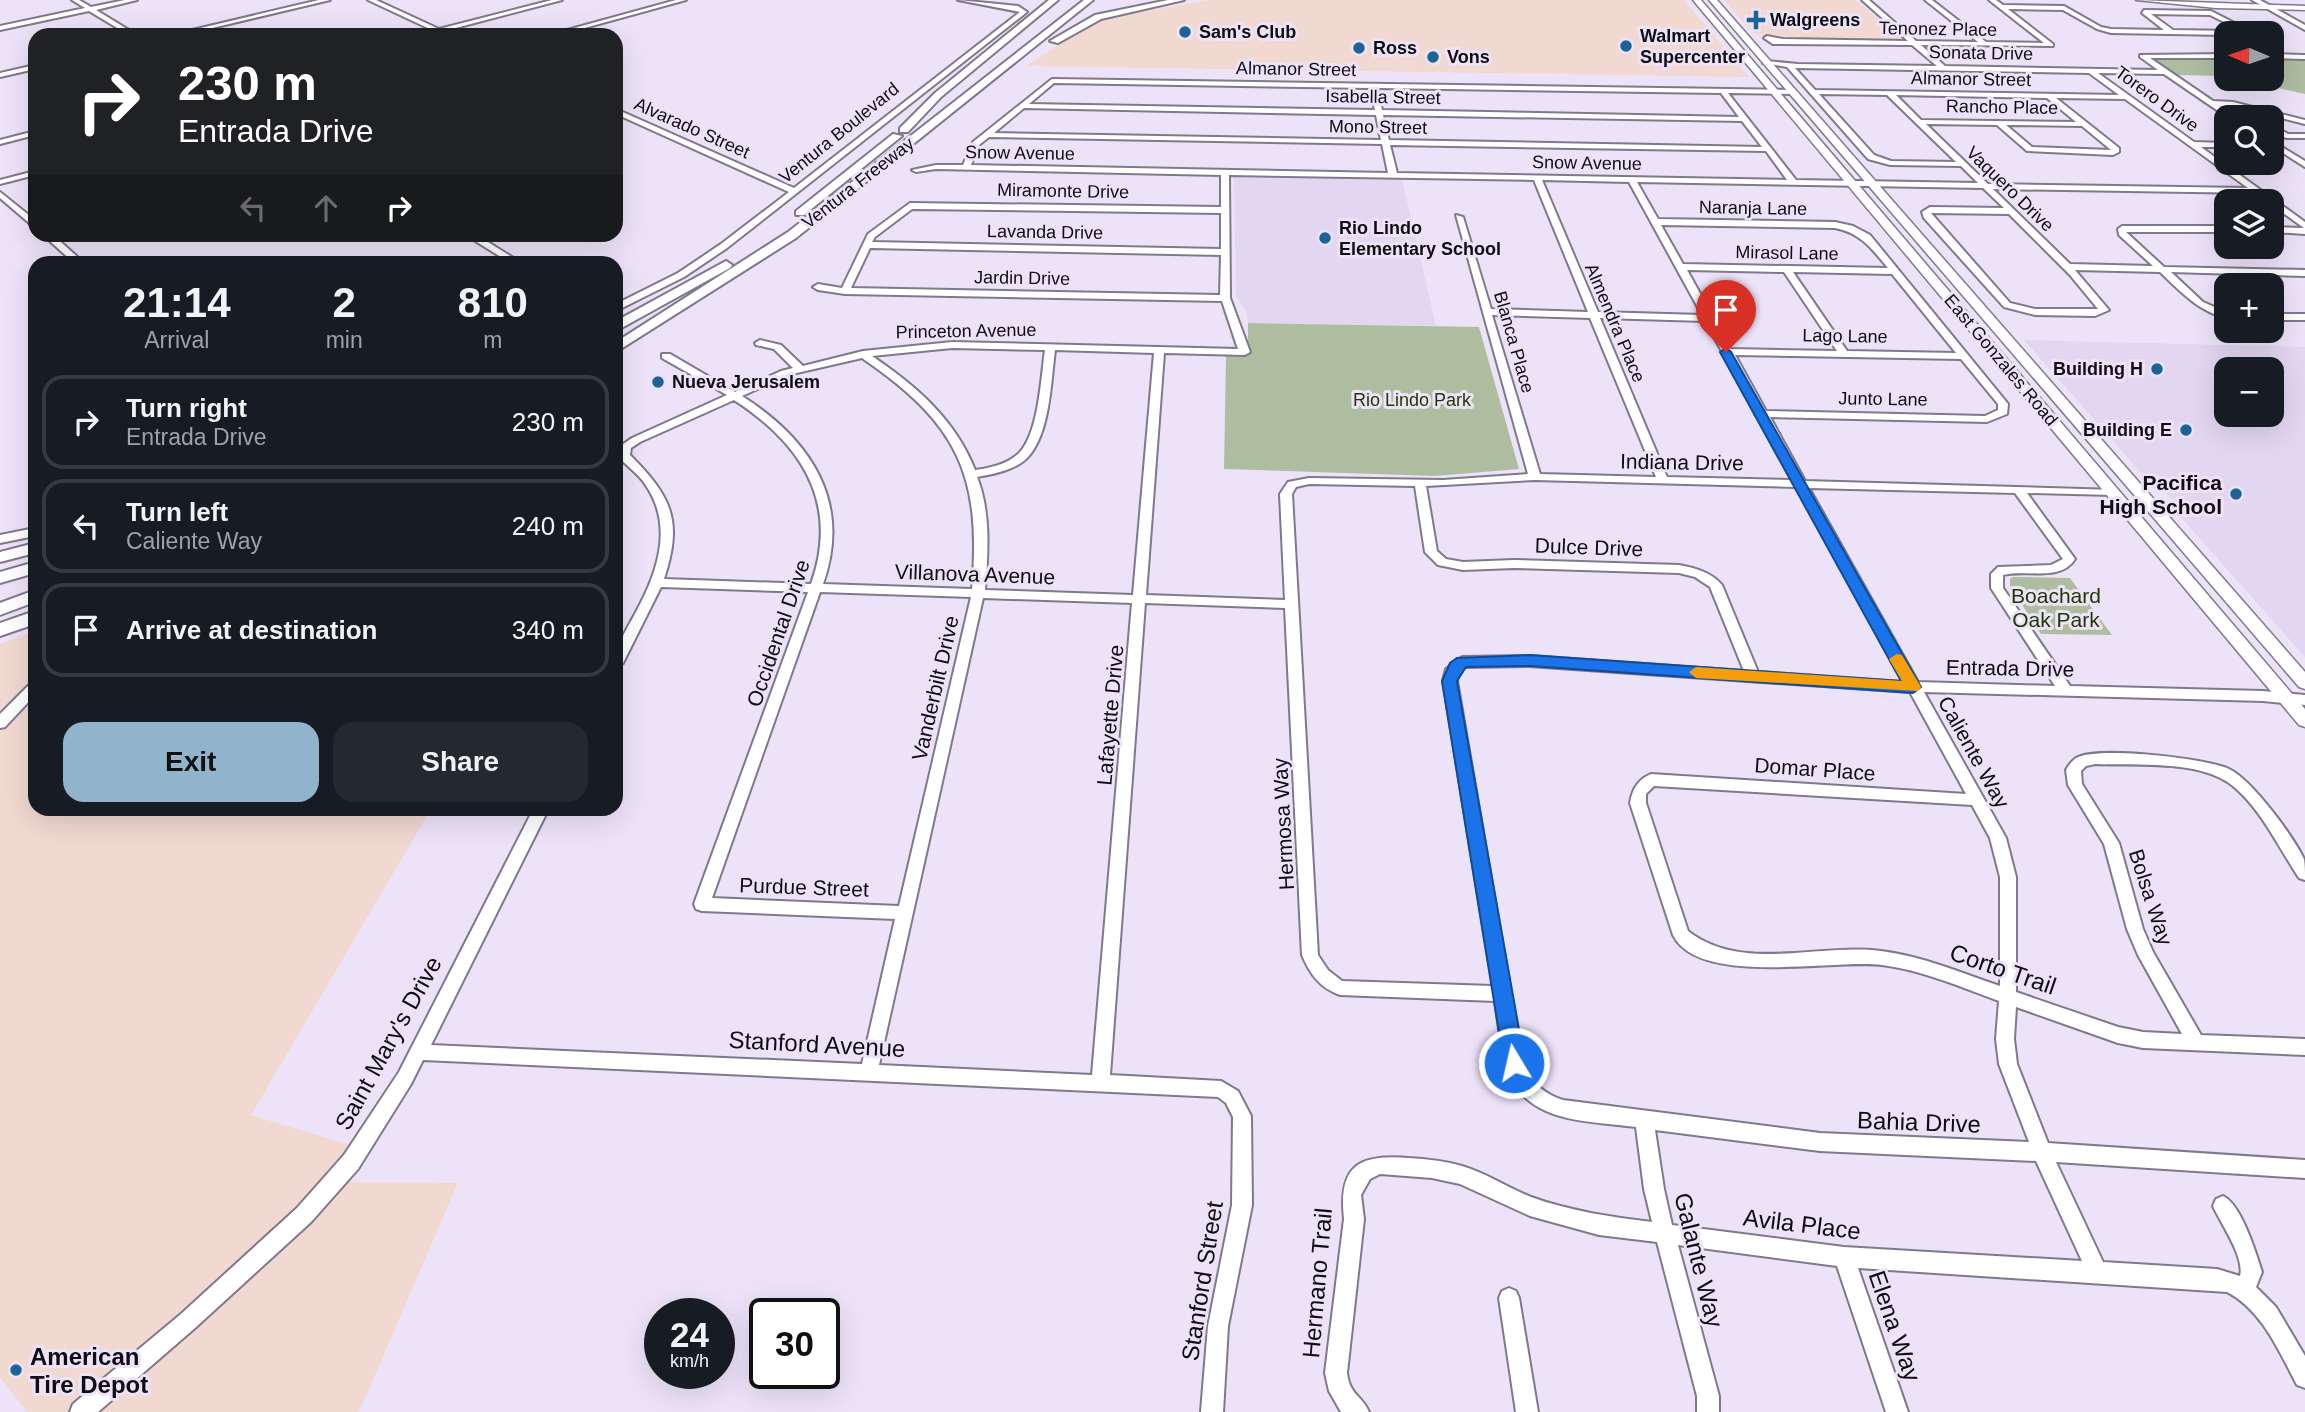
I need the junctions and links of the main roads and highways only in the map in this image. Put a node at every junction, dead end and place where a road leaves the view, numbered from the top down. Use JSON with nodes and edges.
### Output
{"nodes":[{"id":1,"x":1054,"y":0,"type":"edge"},
{"id":2,"x":1071,"y":0,"type":"edge"},
{"id":3,"x":1088,"y":0,"type":"edge"},
{"id":4,"x":1180,"y":0,"type":"edge"},
{"id":5,"x":1713,"y":0,"type":"edge"},
{"id":6,"x":2140,"y":0,"type":"edge"},
{"id":7,"x":2204,"y":0,"type":"edge"},
{"id":8,"x":2256,"y":1,"type":"edge"},
{"id":9,"x":2305,"y":2,"type":"edge"},
{"id":10,"x":1700,"y":4,"type":"edge"},
{"id":11,"x":2305,"y":8,"type":"edge"},
{"id":12,"x":1721,"y":29,"type":"junction"},
{"id":13,"x":1738,"y":29,"type":"junction"},
{"id":14,"x":1757,"y":52,"type":"junction"},
{"id":15,"x":1763,"y":65,"type":"junction"},
{"id":16,"x":979,"y":87,"type":"junction"},
{"id":17,"x":904,"y":130,"type":"junction"},
{"id":18,"x":623,"y":323,"type":"edge"},
{"id":19,"x":623,"y":344,"type":"edge"},
{"id":20,"x":2040,"y":405,"type":"junction"},
{"id":21,"x":2113,"y":492,"type":"junction"},
{"id":22,"x":2141,"y":495,"type":"junction"},
{"id":23,"x":28,"y":550,"type":"edge"},
{"id":24,"x":2192,"y":552,"type":"junction"},
{"id":25,"x":0,"y":556,"type":"edge"},
{"id":26,"x":28,"y":569,"type":"edge"},
{"id":27,"x":0,"y":578,"type":"edge"},
{"id":28,"x":28,"y":599,"type":"edge"},
{"id":29,"x":0,"y":609,"type":"edge"},
{"id":30,"x":28,"y":620,"type":"edge"},
{"id":31,"x":0,"y":630,"type":"edge"},
{"id":32,"x":2305,"y":683,"type":"edge"},
{"id":33,"x":2305,"y":721,"type":"edge"}],
"edges":[{"from":1,"to":17,"type":"highway"},
{"from":2,"to":17,"type":"highway","name":"Ventura Freeway"},
{"from":3,"to":16,"type":"highway","name":"Ventura Freeway"},
{"from":4,"to":16,"type":"highway"},
{"from":5,"to":13,"type":"main road","name":"East Gonzales Road"},
{"from":6,"to":11,"type":"main road"},
{"from":7,"to":8,"type":"main road"},
{"from":8,"to":9,"type":"main road"},
{"from":10,"to":12,"type":"main road","name":"East Gonzales Road"},
{"from":10,"to":13,"type":"main road"},
{"from":12,"to":14,"type":"main road"},
{"from":12,"to":15,"type":"main road","name":"East Gonzales Road"},
{"from":13,"to":14,"type":"main road","name":"East Gonzales Road"},
{"from":14,"to":15,"type":"main road","name":"East Gonzales Road"},
{"from":15,"to":20,"type":"main road","name":"East Gonzales Road"},
{"from":15,"to":22,"type":"main road","name":"East Gonzales Road"},
{"from":16,"to":19,"type":"highway","name":"Ventura Freeway"},
{"from":17,"to":18,"type":"highway","name":"Ventura Freeway"},
{"from":20,"to":21,"type":"main road","name":"East Gonzales Road"},
{"from":20,"to":22,"type":"main road"},
{"from":21,"to":24,"type":"main road"},
{"from":21,"to":33,"type":"main road","name":"East Gonzales Road"},
{"from":22,"to":24,"type":"main road","name":"East Gonzales Road"},
{"from":23,"to":25,"type":"highway"},
{"from":24,"to":32,"type":"main road","name":"East Gonzales Road"},
{"from":26,"to":27,"type":"highway"},
{"from":28,"to":29,"type":"highway"},
{"from":30,"to":31,"type":"highway"}]}
